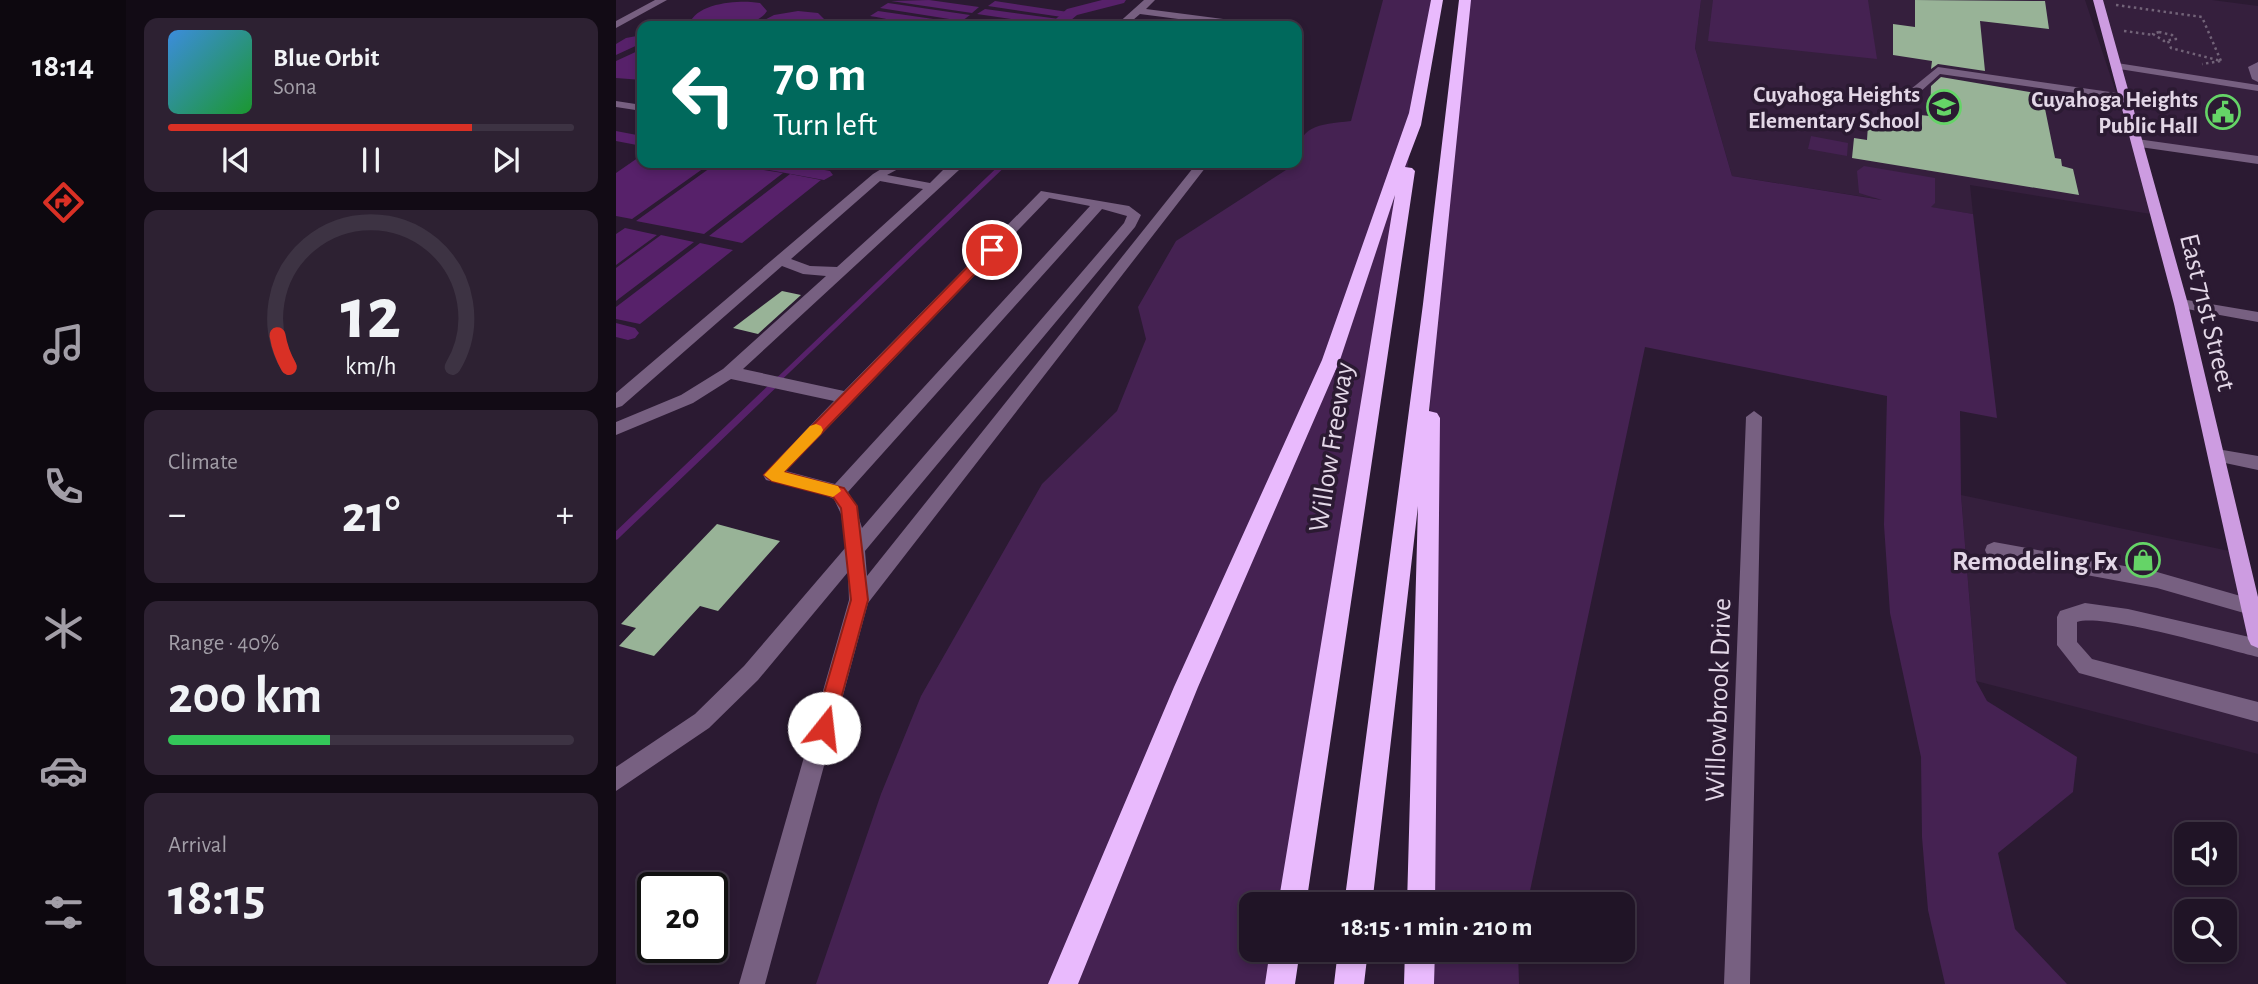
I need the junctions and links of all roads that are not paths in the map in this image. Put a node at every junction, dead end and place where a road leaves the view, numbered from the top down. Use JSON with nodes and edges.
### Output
{"nodes":[{"id":1,"x":662,"y":0,"type":"edge"},
{"id":2,"x":1150,"y":0,"type":"edge"},
{"id":3,"x":1437,"y":0,"type":"edge"},
{"id":4,"x":1465,"y":0,"type":"edge"},
{"id":5,"x":2098,"y":0,"type":"edge"},
{"id":6,"x":1138,"y":11,"type":"junction"},
{"id":7,"x":1126,"y":21,"type":"edge"},
{"id":8,"x":1215,"y":21,"type":"edge"},
{"id":9,"x":616,"y":25,"type":"edge"},
{"id":10,"x":2258,"y":65,"type":"edge"},
{"id":11,"x":2117,"y":66,"type":"junction"},
{"id":12,"x":2258,"y":79,"type":"edge"},
{"id":13,"x":2258,"y":88,"type":"edge"},
{"id":14,"x":1915,"y":91,"type":"dead end"},
{"id":15,"x":2124,"y":97,"type":"junction"},
{"id":16,"x":616,"y":104,"type":"edge"},
{"id":17,"x":637,"y":107,"type":"edge"},
{"id":18,"x":1416,"y":113,"type":"junction"},
{"id":19,"x":2137,"y":143,"type":"junction"},
{"id":20,"x":2258,"y":160,"type":"edge"},
{"id":21,"x":878,"y":168,"type":"edge"},
{"id":22,"x":893,"y":168,"type":"edge"},
{"id":23,"x":954,"y":168,"type":"edge"},
{"id":24,"x":1199,"y":168,"type":"edge"},
{"id":25,"x":883,"y":173,"type":"junction"},
{"id":26,"x":933,"y":187,"type":"junction"},
{"id":27,"x":1099,"y":204,"type":"junction"},
{"id":28,"x":781,"y":260,"type":"junction"},
{"id":29,"x":842,"y":271,"type":"junction"},
{"id":30,"x":1432,"y":304,"type":"junction"},
{"id":31,"x":2181,"y":304,"type":"junction"},
{"id":32,"x":2258,"y":317,"type":"edge"},
{"id":33,"x":729,"y":373,"type":"junction"},
{"id":34,"x":846,"y":398,"type":"junction"},
{"id":35,"x":616,"y":402,"type":"edge"},
{"id":36,"x":1754,"y":417,"type":"dead end"},
{"id":37,"x":616,"y":429,"type":"edge"},
{"id":38,"x":2217,"y":455,"type":"junction"},
{"id":39,"x":2258,"y":463,"type":"edge"},
{"id":40,"x":838,"y":492,"type":"junction"},
{"id":41,"x":854,"y":549,"type":"junction"},
{"id":42,"x":1994,"y":550,"type":"dead end"},
{"id":43,"x":859,"y":600,"type":"junction"},
{"id":44,"x":2251,"y":607,"type":"junction"},
{"id":45,"x":2258,"y":639,"type":"edge"},
{"id":46,"x":2258,"y":648,"type":"edge"},
{"id":47,"x":2258,"y":712,"type":"edge"},
{"id":48,"x":616,"y":780,"type":"edge"},
{"id":49,"x":1294,"y":892,"type":"edge"},
{"id":50,"x":1360,"y":892,"type":"edge"},
{"id":51,"x":1421,"y":892,"type":"edge"},
{"id":52,"x":1283,"y":962,"type":"edge"},
{"id":53,"x":1352,"y":962,"type":"edge"},
{"id":54,"x":1420,"y":962,"type":"edge"},
{"id":55,"x":752,"y":984,"type":"edge"},
{"id":56,"x":1063,"y":984,"type":"edge"},
{"id":57,"x":1280,"y":984,"type":"edge"},
{"id":58,"x":1349,"y":984,"type":"edge"},
{"id":59,"x":1419,"y":984,"type":"edge"},
{"id":60,"x":1737,"y":984,"type":"edge"}],
"edges":[{"from":1,"to":9,"type":"street"},
{"from":2,"to":6,"type":"street"},
{"from":3,"to":18,"type":"highway","name":"Willow Freeway"},
{"from":4,"to":30,"type":"highway"},
{"from":5,"to":11,"type":"main road","name":"East 71st Street"},
{"from":6,"to":7,"type":"street"},
{"from":6,"to":8,"type":"street"},
{"from":10,"to":12,"type":"street"},
{"from":11,"to":13,"type":"street"},
{"from":11,"to":15,"type":"main road","name":"East 71st Street"},
{"from":14,"to":15,"type":"street"},
{"from":15,"to":19,"type":"main road","name":"East 71st Street"},
{"from":16,"to":17,"type":"street"},
{"from":18,"to":49,"type":"highway","name":"Willow Freeway"},
{"from":18,"to":56,"type":"highway"},
{"from":19,"to":20,"type":"street"},
{"from":19,"to":31,"type":"main road","name":"East 71st Street"},
{"from":21,"to":25,"type":"street"},
{"from":22,"to":25,"type":"street"},
{"from":23,"to":26,"type":"street"},
{"from":24,"to":43,"type":"street"},
{"from":25,"to":26,"type":"street"},
{"from":25,"to":28,"type":"street"},
{"from":26,"to":29,"type":"street"},
{"from":27,"to":34,"type":"street"},
{"from":27,"to":40,"type":"street"},
{"from":27,"to":41,"type":"street"},
{"from":28,"to":29,"type":"street"},
{"from":28,"to":35,"type":"street"},
{"from":29,"to":33,"type":"street"},
{"from":30,"to":50,"type":"highway"},
{"from":30,"to":51,"type":"highway"},
{"from":31,"to":32,"type":"street"},
{"from":31,"to":38,"type":"main road","name":"East 71st Street"},
{"from":33,"to":34,"type":"street"},
{"from":33,"to":37,"type":"street"},
{"from":34,"to":40,"type":"street"},
{"from":36,"to":60,"type":"street","name":"Willowbrook Drive"},
{"from":38,"to":39,"type":"street"},
{"from":38,"to":44,"type":"main road","name":"East 71st Street"},
{"from":40,"to":41,"type":"street"},
{"from":41,"to":43,"type":"street"},
{"from":41,"to":48,"type":"street"},
{"from":42,"to":44,"type":"street"},
{"from":43,"to":55,"type":"street"},
{"from":44,"to":45,"type":"main road","name":"East 71st Street"},
{"from":46,"to":47,"type":"street"},
{"from":52,"to":57,"type":"highway"},
{"from":53,"to":58,"type":"highway"},
{"from":54,"to":59,"type":"highway"}]}
